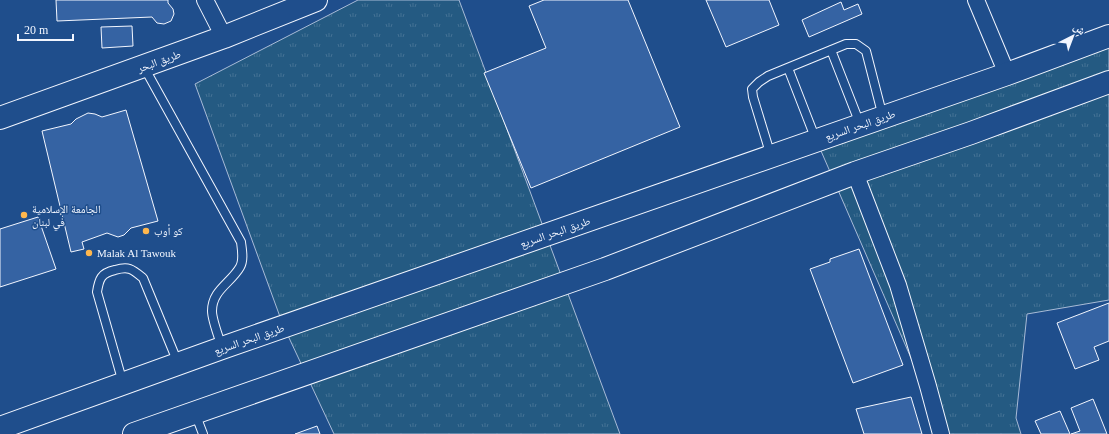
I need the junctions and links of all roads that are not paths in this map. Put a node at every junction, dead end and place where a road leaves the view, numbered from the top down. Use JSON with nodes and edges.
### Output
{"nodes":[{"id":1,"x":205,"y":0,"type":"edge"},
{"id":2,"x":316,"y":0,"type":"edge"},
{"id":3,"x":976,"y":0,"type":"edge"},
{"id":4,"x":1109,"y":36,"type":"edge"},
{"id":5,"x":224,"y":38,"type":"junction"},
{"id":6,"x":831,"y":50,"type":"junction"},
{"id":7,"x":144,"y":66,"type":"junction"},
{"id":8,"x":788,"y":68,"type":"junction"},
{"id":9,"x":1008,"y":74,"type":"junction"},
{"id":10,"x":1109,"y":82,"type":"edge"},
{"id":11,"x":883,"y":117,"type":"junction"},
{"id":12,"x":0,"y":118,"type":"edge"},
{"id":13,"x":860,"y":126,"type":"junction"},
{"id":14,"x":816,"y":141,"type":"junction"},
{"id":15,"x":771,"y":156,"type":"junction"},
{"id":16,"x":855,"y":173,"type":"junction"},
{"id":17,"x":222,"y":348,"type":"junction"},
{"id":18,"x":178,"y":364,"type":"junction"},
{"id":19,"x":123,"y":384,"type":"junction"},
{"id":20,"x":195,"y":412,"type":"junction"},
{"id":21,"x":0,"y":428,"type":"edge"},
{"id":22,"x":134,"y":434,"type":"edge"},
{"id":23,"x":202,"y":434,"type":"edge"},
{"id":24,"x":941,"y":434,"type":"edge"}],
"edges":[{"from":1,"to":5,"type":"street"},
{"from":2,"to":5,"type":"highway","name":"طريق البحر"},
{"from":3,"to":9,"type":"street"},
{"from":4,"to":9,"type":"highway","name":"طريق البحر السريع"},
{"from":5,"to":7,"type":"highway","name":"طريق البحر"},
{"from":6,"to":8,"type":"lane"},
{"from":6,"to":11,"type":"lane"},
{"from":6,"to":13,"type":"lane"},
{"from":7,"to":12,"type":"highway","name":"طريق البحر"},
{"from":7,"to":17,"type":"lane"},
{"from":8,"to":14,"type":"lane"},
{"from":8,"to":15,"type":"lane"},
{"from":9,"to":11,"type":"highway","name":"طريق البحر السريع"},
{"from":10,"to":16,"type":"highway"},
{"from":11,"to":13,"type":"highway","name":"طريق البحر السريع"},
{"from":13,"to":14,"type":"highway","name":"طريق البحر السريع"},
{"from":14,"to":15,"type":"highway","name":"طريق البحر السريع"},
{"from":15,"to":17,"type":"highway","name":"طريق البحر السريع"},
{"from":16,"to":20,"type":"highway"},
{"from":16,"to":24,"type":"street"},
{"from":17,"to":18,"type":"highway","name":"طريق البحر السريع"},
{"from":18,"to":19,"type":"highway","name":"طريق البحر السريع"},
{"from":18,"to":19,"type":"lane"},
{"from":19,"to":21,"type":"highway","name":"طريق البحر السريع"},
{"from":20,"to":22,"type":"highway"},
{"from":20,"to":23,"type":"lane"}]}
